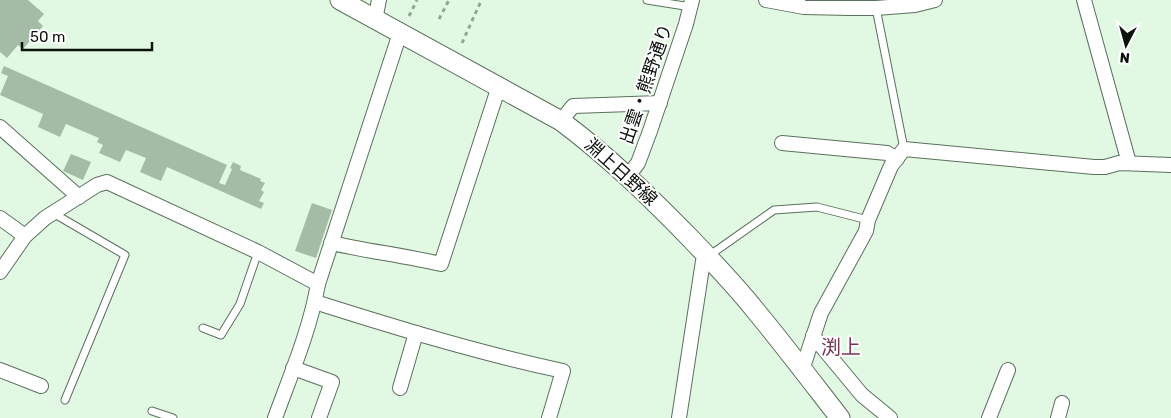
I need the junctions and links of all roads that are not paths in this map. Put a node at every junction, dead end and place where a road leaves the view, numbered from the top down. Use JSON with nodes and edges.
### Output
{"nodes":[{"id":1,"x":340,"y":0,"type":"edge"},
{"id":2,"x":379,"y":0,"type":"edge"},
{"id":3,"x":647,"y":0,"type":"edge"},
{"id":4,"x":766,"y":0,"type":"edge"},
{"id":5,"x":936,"y":0,"type":"edge"},
{"id":6,"x":1084,"y":0,"type":"edge"},
{"id":7,"x":691,"y":3,"type":"edge"},
{"id":8,"x":876,"y":8,"type":"junction"},
{"id":9,"x":375,"y":20,"type":"junction"},
{"id":10,"x":400,"y":33,"type":"junction"},
{"id":11,"x":499,"y":86,"type":"junction"},
{"id":12,"x":660,"y":103,"type":"junction"},
{"id":13,"x":562,"y":121,"type":"junction"},
{"id":14,"x":0,"y":127,"type":"edge"},
{"id":15,"x":782,"y":143,"type":"dead end"},
{"id":16,"x":901,"y":154,"type":"junction"},
{"id":17,"x":1129,"y":163,"type":"junction"},
{"id":18,"x":1171,"y":165,"type":"edge"},
{"id":19,"x":628,"y":176,"type":"junction"},
{"id":20,"x":79,"y":197,"type":"junction"},
{"id":21,"x":54,"y":213,"type":"junction"},
{"id":22,"x":0,"y":218,"type":"edge"},
{"id":23,"x":868,"y":220,"type":"junction"},
{"id":24,"x":25,"y":236,"type":"junction"},
{"id":25,"x":331,"y":243,"type":"junction"},
{"id":26,"x":258,"y":252,"type":"junction"},
{"id":27,"x":708,"y":257,"type":"junction"},
{"id":28,"x":0,"y":272,"type":"edge"},
{"id":29,"x":318,"y":284,"type":"junction"},
{"id":30,"x":315,"y":302,"type":"junction"},
{"id":31,"x":203,"y":328,"type":"dead end"},
{"id":32,"x":416,"y":333,"type":"junction"},
{"id":33,"x":813,"y":336,"type":"junction"},
{"id":34,"x":294,"y":368,"type":"junction"},
{"id":35,"x":0,"y":370,"type":"edge"},
{"id":36,"x":802,"y":370,"type":"junction"},
{"id":37,"x":1008,"y":370,"type":"dead end"},
{"id":38,"x":41,"y":386,"type":"dead end"},
{"id":39,"x":400,"y":388,"type":"dead end"},
{"id":40,"x":64,"y":400,"type":"dead end"},
{"id":41,"x":1062,"y":403,"type":"dead end"},
{"id":42,"x":152,"y":411,"type":"dead end"},
{"id":43,"x":173,"y":418,"type":"edge"},
{"id":44,"x":275,"y":418,"type":"edge"},
{"id":45,"x":319,"y":418,"type":"edge"},
{"id":46,"x":550,"y":418,"type":"edge"},
{"id":47,"x":679,"y":418,"type":"edge"},
{"id":48,"x":840,"y":418,"type":"edge"},
{"id":49,"x":890,"y":418,"type":"edge"},
{"id":50,"x":989,"y":418,"type":"edge"},
{"id":51,"x":1058,"y":418,"type":"edge"}],
"edges":[{"from":1,"to":9,"type":"main road","name":"淵上日野線"},
{"from":2,"to":9,"type":"street"},
{"from":3,"to":7,"type":"lane"},
{"from":4,"to":8,"type":"street"},
{"from":5,"to":8,"type":"street"},
{"from":6,"to":17,"type":"street"},
{"from":7,"to":12,"type":"street","name":"出雲・熊野通り"},
{"from":8,"to":16,"type":"lane"},
{"from":9,"to":10,"type":"main road","name":"淵上日野線"},
{"from":10,"to":11,"type":"main road","name":"淵上日野線"},
{"from":10,"to":25,"type":"street"},
{"from":11,"to":13,"type":"main road","name":"淵上日野線"},
{"from":11,"to":25,"type":"street"},
{"from":12,"to":13,"type":"street"},
{"from":12,"to":19,"type":"street","name":"出雲・熊野通り"},
{"from":13,"to":19,"type":"main road","name":"淵上日野線"},
{"from":14,"to":20,"type":"street"},
{"from":15,"to":16,"type":"street"},
{"from":16,"to":17,"type":"street"},
{"from":16,"to":23,"type":"street"},
{"from":17,"to":18,"type":"street"},
{"from":19,"to":27,"type":"main road","name":"淵上日野線"},
{"from":20,"to":21,"type":"street"},
{"from":20,"to":26,"type":"street"},
{"from":21,"to":24,"type":"street"},
{"from":21,"to":40,"type":"lane"},
{"from":22,"to":24,"type":"street"},
{"from":23,"to":27,"type":"lane"},
{"from":23,"to":33,"type":"street"},
{"from":24,"to":28,"type":"street"},
{"from":25,"to":29,"type":"street"},
{"from":26,"to":29,"type":"street"},
{"from":26,"to":31,"type":"lane"},
{"from":27,"to":36,"type":"main road","name":"淵上日野線"},
{"from":27,"to":47,"type":"street"},
{"from":29,"to":30,"type":"street"},
{"from":30,"to":32,"type":"street"},
{"from":30,"to":34,"type":"street"},
{"from":32,"to":39,"type":"street"},
{"from":32,"to":46,"type":"street"},
{"from":33,"to":36,"type":"street"},
{"from":33,"to":49,"type":"street"},
{"from":34,"to":44,"type":"street"},
{"from":34,"to":45,"type":"street"},
{"from":35,"to":38,"type":"street"},
{"from":36,"to":48,"type":"main road","name":"淵上日野線"},
{"from":37,"to":50,"type":"street"},
{"from":41,"to":51,"type":"street"},
{"from":42,"to":43,"type":"lane"}]}
